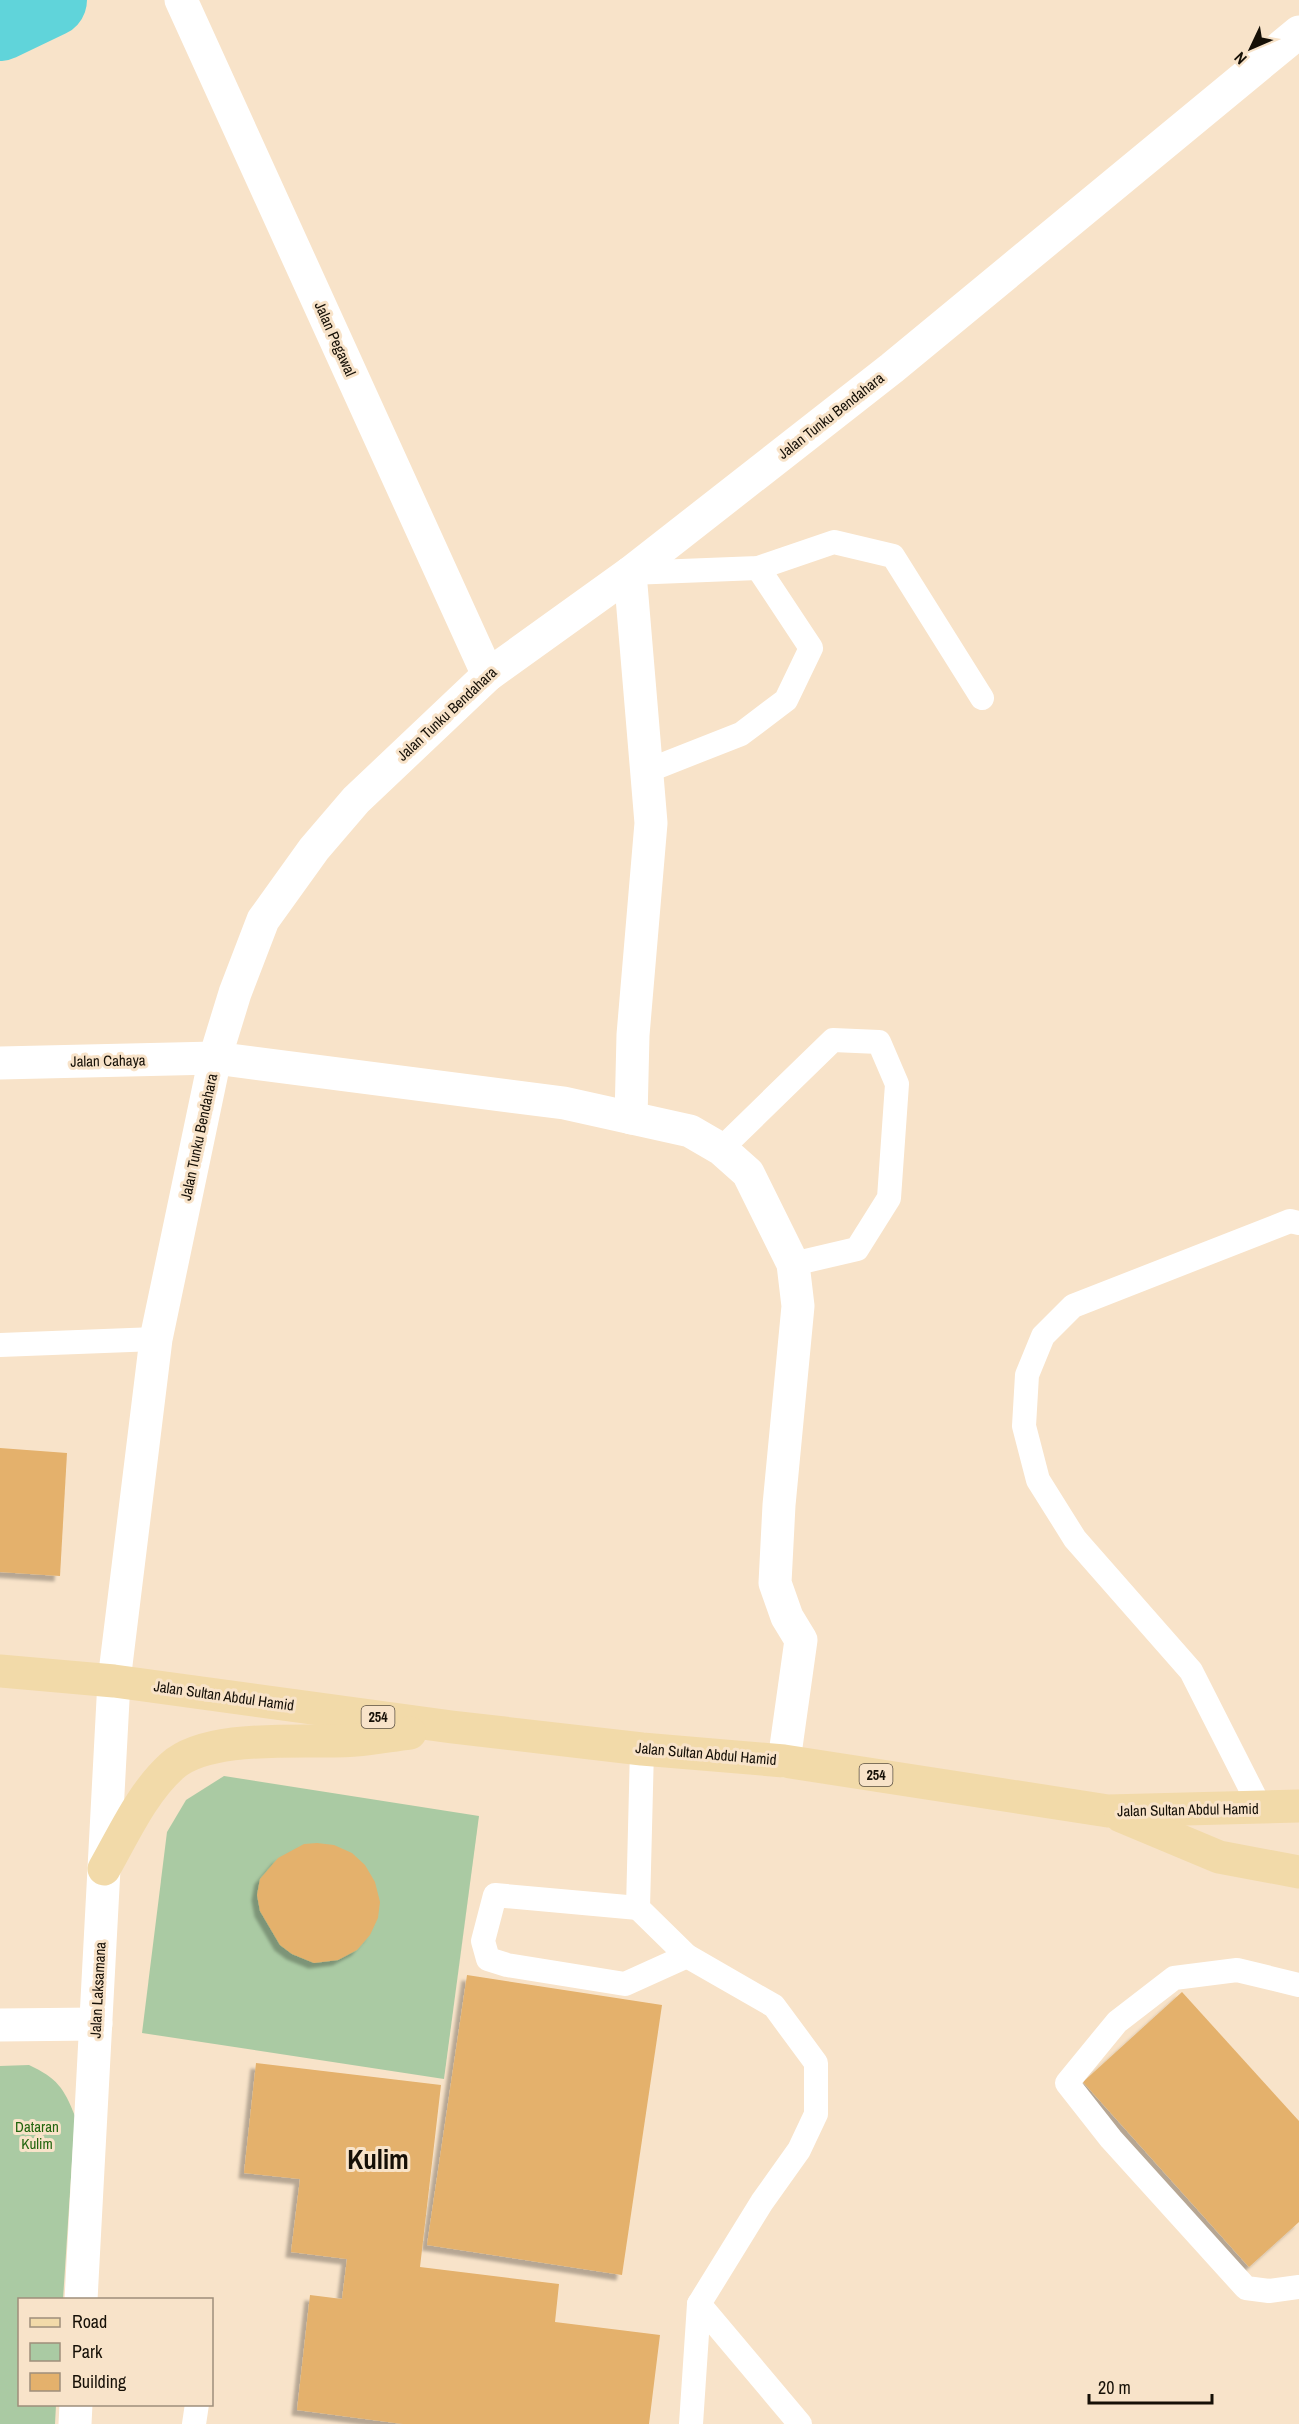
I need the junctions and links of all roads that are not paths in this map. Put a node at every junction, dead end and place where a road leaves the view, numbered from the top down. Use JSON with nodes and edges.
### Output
{"nodes":[{"id":1,"x":181,"y":2,"type":"edge"},
{"id":2,"x":1299,"y":32,"type":"edge"},
{"id":3,"x":758,"y":568,"type":"junction"},
{"id":4,"x":630,"y":573,"type":"junction"},
{"id":5,"x":488,"y":675,"type":"junction"},
{"id":6,"x":982,"y":698,"type":"dead end"},
{"id":7,"x":647,"y":771,"type":"junction"},
{"id":8,"x":215,"y":1059,"type":"junction"},
{"id":9,"x":0,"y":1063,"type":"edge"},
{"id":10,"x":631,"y":1118,"type":"junction"},
{"id":11,"x":721,"y":1149,"type":"junction"},
{"id":12,"x":1299,"y":1223,"type":"edge"},
{"id":13,"x":793,"y":1264,"type":"junction"},
{"id":14,"x":156,"y":1339,"type":"junction"},
{"id":15,"x":0,"y":1345,"type":"edge"},
{"id":16,"x":0,"y":1671,"type":"edge"},
{"id":17,"x":114,"y":1682,"type":"junction"},
{"id":18,"x":452,"y":1727,"type":"junction"},
{"id":19,"x":642,"y":1749,"type":"junction"},
{"id":20,"x":784,"y":1761,"type":"junction"},
{"id":21,"x":1299,"y":1806,"type":"edge"},
{"id":22,"x":1260,"y":1809,"type":"junction"},
{"id":23,"x":1108,"y":1811,"type":"junction"},
{"id":24,"x":104,"y":1869,"type":"junction"},
{"id":25,"x":1299,"y":1872,"type":"edge"},
{"id":26,"x":638,"y":1908,"type":"junction"},
{"id":27,"x":687,"y":1956,"type":"junction"},
{"id":28,"x":1299,"y":1985,"type":"edge"},
{"id":29,"x":96,"y":2024,"type":"junction"},
{"id":30,"x":0,"y":2025,"type":"edge"},
{"id":31,"x":1299,"y":2287,"type":"edge"},
{"id":32,"x":81,"y":2298,"type":"edge"},
{"id":33,"x":699,"y":2304,"type":"junction"},
{"id":34,"x":76,"y":2406,"type":"edge"},
{"id":35,"x":197,"y":2406,"type":"edge"},
{"id":36,"x":75,"y":2424,"type":"edge"},
{"id":37,"x":194,"y":2424,"type":"edge"},
{"id":38,"x":691,"y":2424,"type":"edge"},
{"id":39,"x":800,"y":2424,"type":"edge"}],
"edges":[{"from":1,"to":5,"type":"street","name":"Jalan Pegawal"},
{"from":2,"to":4,"type":"street","name":"Jalan Tunku Bendahara"},
{"from":3,"to":4,"type":"lane"},
{"from":3,"to":6,"type":"lane"},
{"from":3,"to":7,"type":"lane"},
{"from":4,"to":5,"type":"street","name":"Jalan Tunku Bendahara"},
{"from":4,"to":7,"type":"street"},
{"from":5,"to":8,"type":"street","name":"Jalan Tunku Bendahara"},
{"from":7,"to":10,"type":"street"},
{"from":8,"to":9,"type":"street","name":"Jalan Cahaya"},
{"from":8,"to":10,"type":"street","name":"Jalan Cahaya"},
{"from":8,"to":14,"type":"street","name":"Jalan Tunku Bendahara"},
{"from":10,"to":11,"type":"street","name":"Jalan Cahaya"},
{"from":11,"to":13,"type":"street","name":"Jalan Cahaya"},
{"from":11,"to":13,"type":"lane"},
{"from":12,"to":22,"type":"lane"},
{"from":13,"to":20,"type":"street"},
{"from":14,"to":15,"type":"lane"},
{"from":14,"to":17,"type":"street","name":"Jalan Tunku Bendahara"},
{"from":16,"to":17,"type":"main road","number":"254"},
{"from":17,"to":18,"type":"main road","name":"Jalan Sultan Abdul Hamid","number":"254"},
{"from":17,"to":24,"type":"street","name":"Jalan Laksamana"},
{"from":18,"to":19,"type":"main road","name":"Jalan Sultan Abdul Hamid","number":"254"},
{"from":18,"to":24,"type":"main road"},
{"from":19,"to":20,"type":"main road","name":"Jalan Sultan Abdul Hamid","number":"254"},
{"from":19,"to":26,"type":"lane"},
{"from":20,"to":23,"type":"main road","name":"Jalan Sultan Abdul Hamid","number":"254"},
{"from":21,"to":22,"type":"main road","name":"Jalan Sultan Abdul Hamid","number":"254"},
{"from":22,"to":23,"type":"main road","name":"Jalan Sultan Abdul Hamid","number":"254"},
{"from":23,"to":25,"type":"main road"},
{"from":24,"to":29,"type":"street","name":"Jalan Laksamana"},
{"from":26,"to":27,"type":"lane"},
{"from":26,"to":27,"type":"lane"},
{"from":27,"to":33,"type":"lane"},
{"from":28,"to":31,"type":"lane"},
{"from":29,"to":30,"type":"street"},
{"from":29,"to":32,"type":"street","name":"Jalan Laksamana"},
{"from":33,"to":38,"type":"lane"},
{"from":33,"to":39,"type":"lane"},
{"from":34,"to":36,"type":"street"},
{"from":35,"to":37,"type":"lane"}]}
